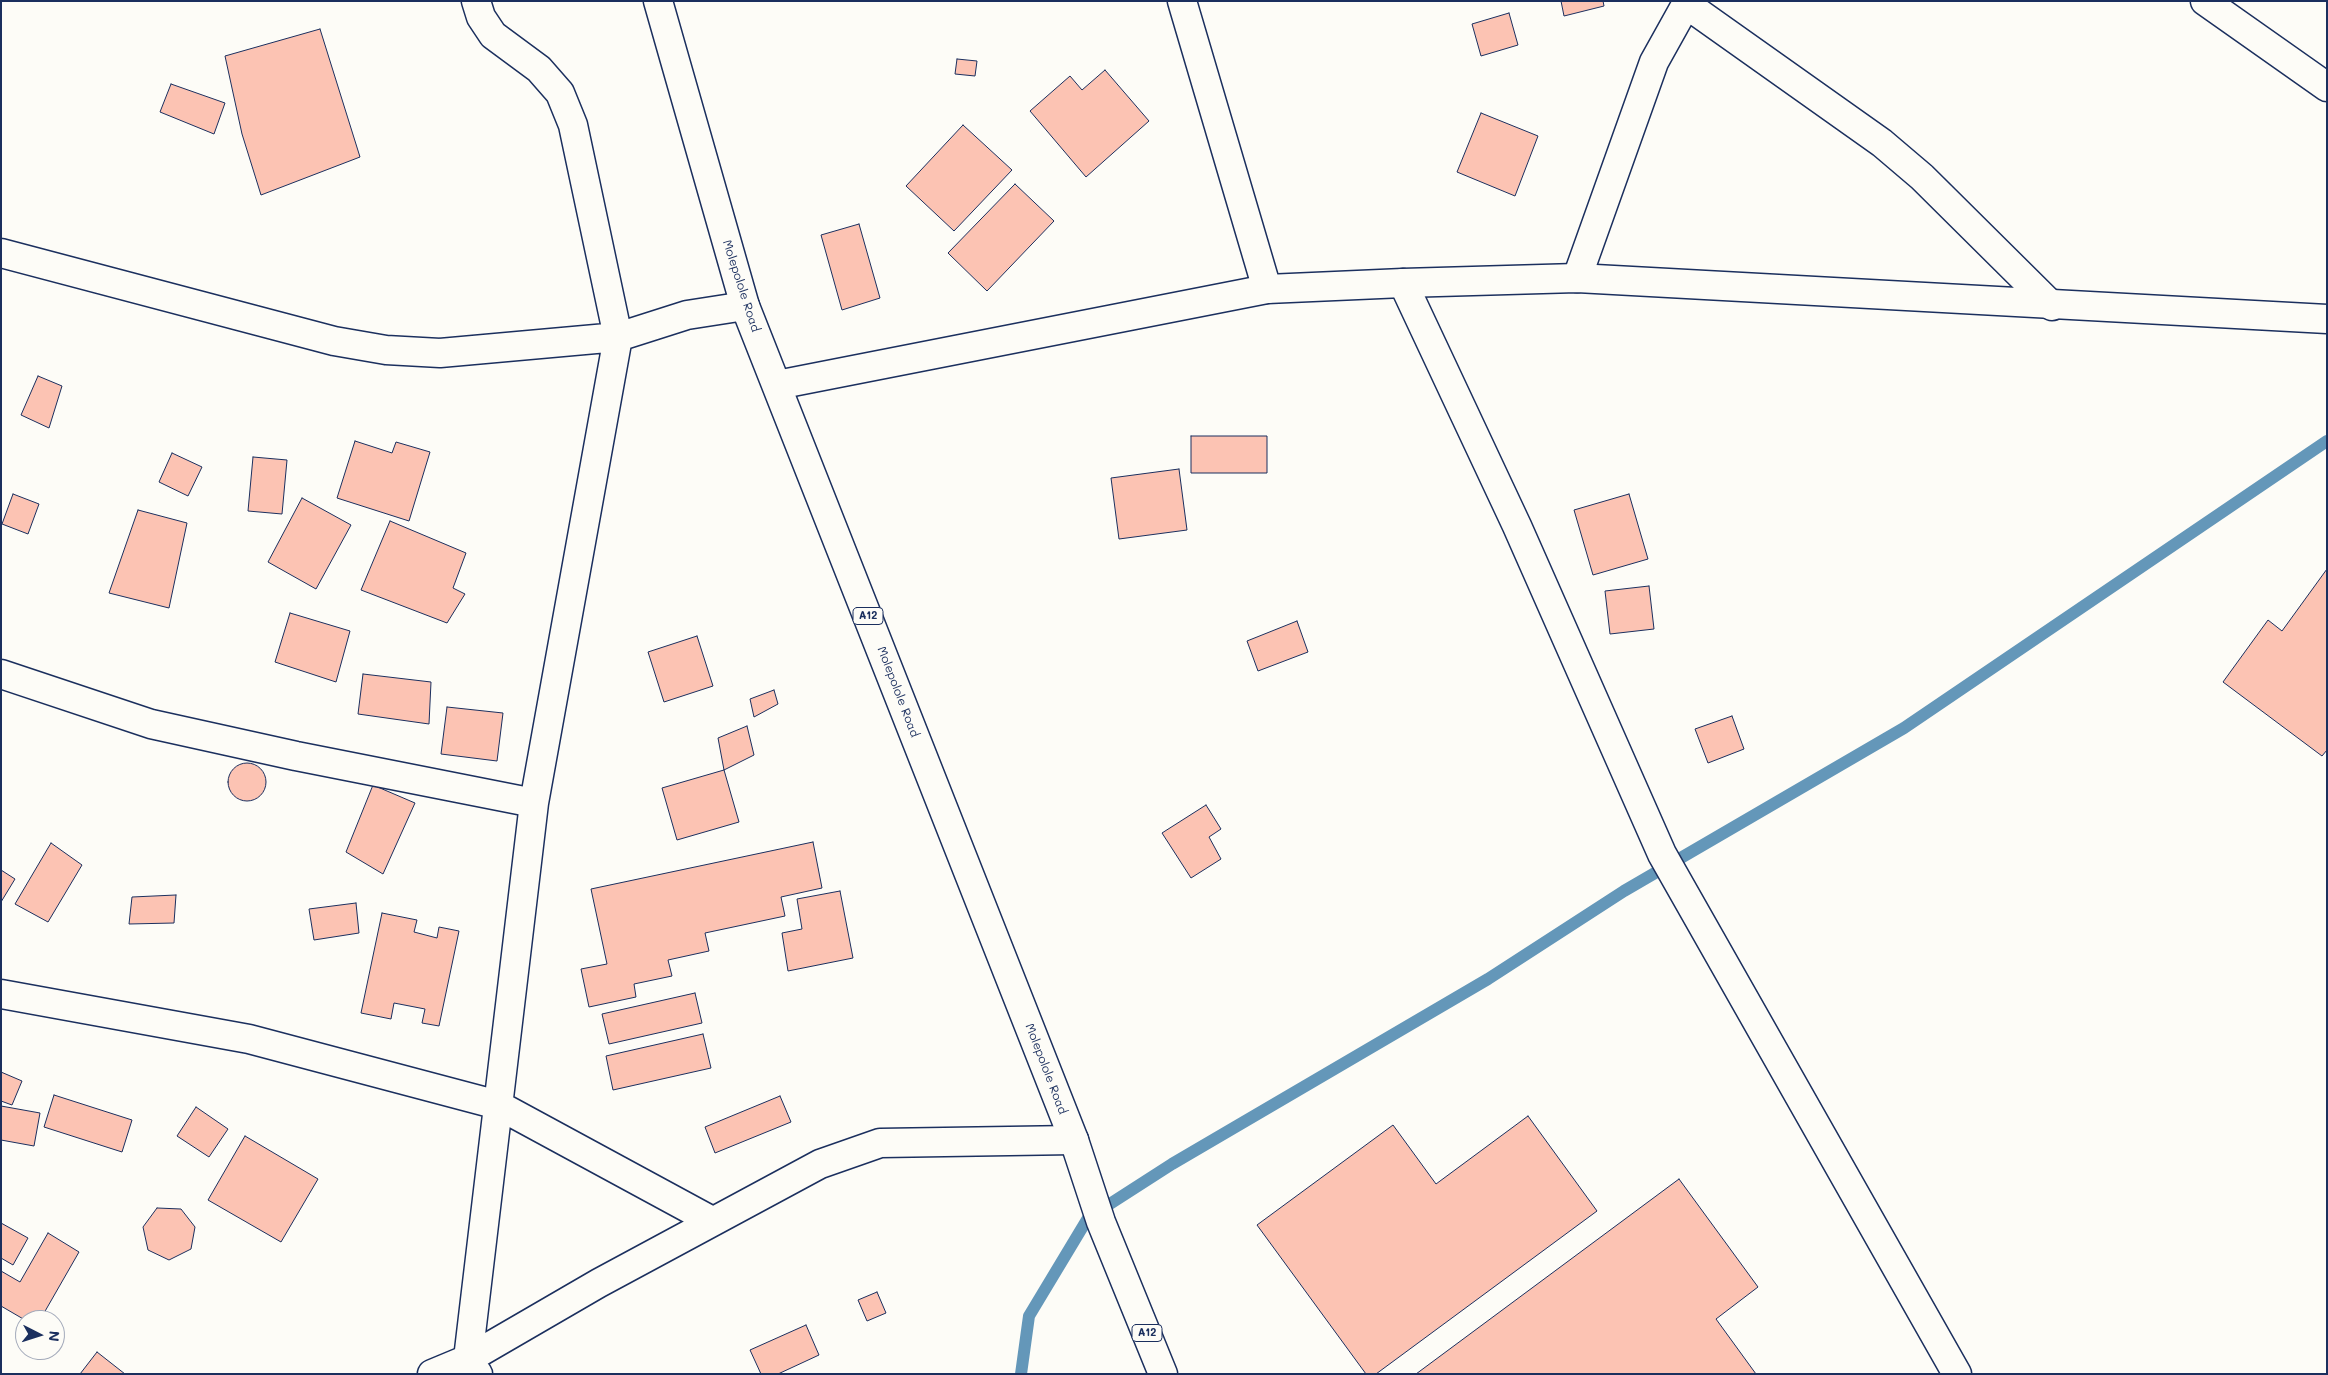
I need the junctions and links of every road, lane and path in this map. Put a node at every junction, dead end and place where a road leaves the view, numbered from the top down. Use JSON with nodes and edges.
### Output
{"nodes":[{"id":1,"x":476,"y":1,"type":"edge"},
{"id":2,"x":658,"y":1,"type":"edge"},
{"id":3,"x":1182,"y":1,"type":"edge"},
{"id":4,"x":2205,"y":1,"type":"edge"},
{"id":5,"x":1687,"y":3,"type":"edge"},
{"id":6,"x":2327,"y":87,"type":"edge"},
{"id":7,"x":1,"y":253,"type":"edge"},
{"id":8,"x":1577,"y":278,"type":"junction"},
{"id":9,"x":1403,"y":282,"type":"junction"},
{"id":10,"x":1266,"y":289,"type":"junction"},
{"id":11,"x":745,"y":306,"type":"junction"},
{"id":12,"x":2052,"y":306,"type":"junction"},
{"id":13,"x":2327,"y":319,"type":"edge"},
{"id":14,"x":618,"y":337,"type":"junction"},
{"id":15,"x":777,"y":385,"type":"junction"},
{"id":16,"x":1,"y":674,"type":"edge"},
{"id":17,"x":534,"y":803,"type":"junction"},
{"id":18,"x":1,"y":994,"type":"edge"},
{"id":19,"x":498,"y":1105,"type":"junction"},
{"id":20,"x":1074,"y":1140,"type":"junction"},
{"id":21,"x":712,"y":1221,"type":"junction"},
{"id":22,"x":473,"y":1366,"type":"edge"},
{"id":23,"x":432,"y":1374,"type":"edge"},
{"id":24,"x":1164,"y":1374,"type":"edge"},
{"id":25,"x":1957,"y":1374,"type":"edge"}],
"edges":[{"from":1,"to":14,"type":"street"},
{"from":2,"to":11,"type":"street","name":"Molepolole Road","number":"A12"},
{"from":3,"to":10,"type":"street"},
{"from":4,"to":6,"type":"street"},
{"from":5,"to":8,"type":"street"},
{"from":5,"to":12,"type":"street"},
{"from":7,"to":14,"type":"street"},
{"from":8,"to":9,"type":"street"},
{"from":8,"to":12,"type":"street"},
{"from":9,"to":10,"type":"street"},
{"from":9,"to":25,"type":"street"},
{"from":10,"to":15,"type":"street"},
{"from":11,"to":14,"type":"street"},
{"from":11,"to":15,"type":"street","name":"Molepolole Road","number":"A12"},
{"from":12,"to":13,"type":"street"},
{"from":14,"to":17,"type":"street"},
{"from":15,"to":20,"type":"street","name":"Molepolole Road","number":"A12"},
{"from":16,"to":17,"type":"street"},
{"from":17,"to":19,"type":"street"},
{"from":18,"to":19,"type":"street"},
{"from":19,"to":21,"type":"street"},
{"from":19,"to":22,"type":"street"},
{"from":20,"to":21,"type":"street"},
{"from":20,"to":24,"type":"street","name":"Molepolole Road","number":"A12"},
{"from":21,"to":22,"type":"street"},
{"from":22,"to":23,"type":"street"}]}
